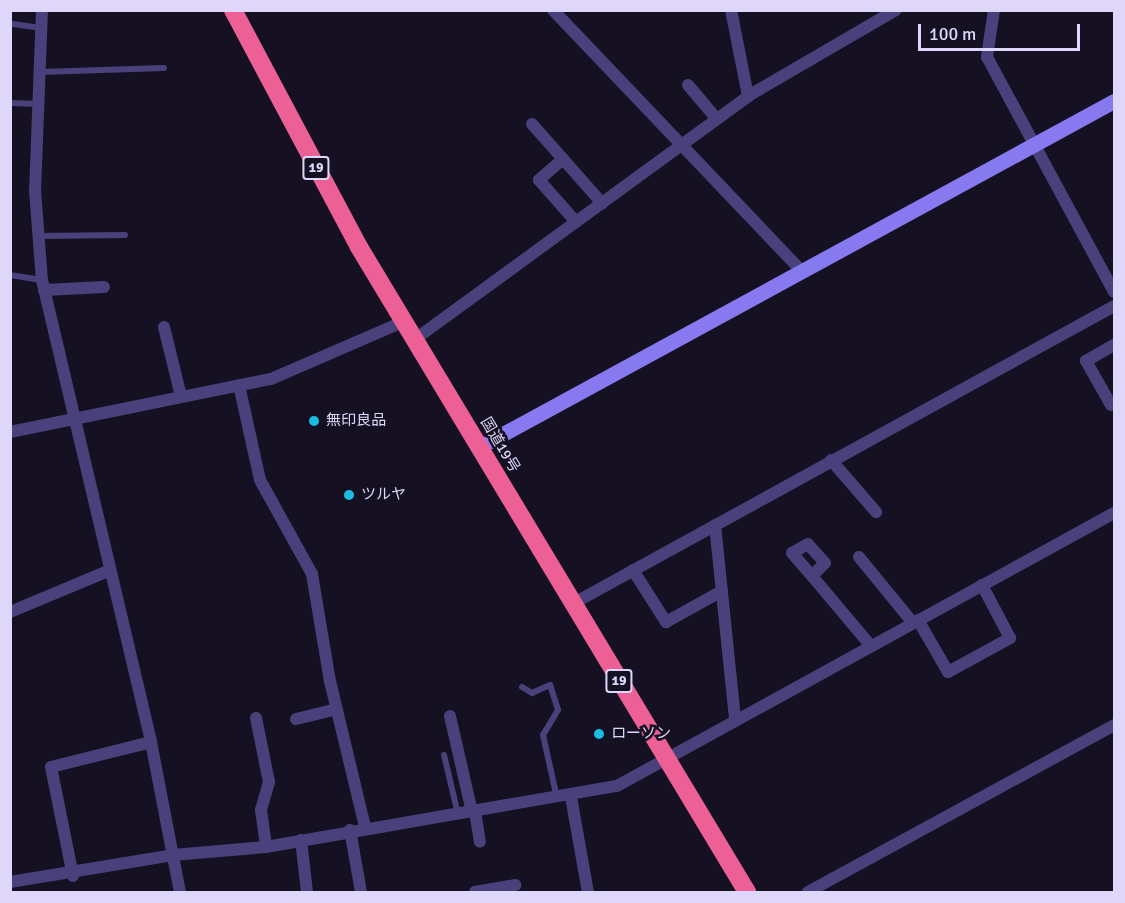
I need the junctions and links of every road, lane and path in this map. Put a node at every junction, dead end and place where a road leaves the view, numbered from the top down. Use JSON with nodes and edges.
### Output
{"nodes":[{"id":1,"x":42,"y":10,"type":"edge"},
{"id":2,"x":233,"y":10,"type":"edge"},
{"id":3,"x":553,"y":10,"type":"edge"},
{"id":4,"x":731,"y":10,"type":"edge"},
{"id":5,"x":994,"y":10,"type":"edge"},
{"id":6,"x":895,"y":11,"type":"edge"},
{"id":7,"x":13,"y":24,"type":"dead end"},
{"id":8,"x":41,"y":28,"type":"junction"},
{"id":9,"x":164,"y":68,"type":"dead end"},
{"id":10,"x":40,"y":72,"type":"junction"},
{"id":11,"x":688,"y":85,"type":"dead end"},
{"id":12,"x":748,"y":96,"type":"junction"},
{"id":13,"x":1114,"y":101,"type":"edge"},
{"id":14,"x":10,"y":103,"type":"edge"},
{"id":15,"x":39,"y":104,"type":"junction"},
{"id":16,"x":716,"y":118,"type":"junction"},
{"id":17,"x":532,"y":124,"type":"dead end"},
{"id":18,"x":1034,"y":144,"type":"junction"},
{"id":19,"x":679,"y":146,"type":"junction"},
{"id":20,"x":563,"y":159,"type":"junction"},
{"id":21,"x":602,"y":203,"type":"junction"},
{"id":22,"x":576,"y":222,"type":"junction"},
{"id":23,"x":125,"y":235,"type":"dead end"},
{"id":24,"x":38,"y":236,"type":"junction"},
{"id":25,"x":801,"y":270,"type":"junction"},
{"id":26,"x":10,"y":275,"type":"edge"},
{"id":27,"x":43,"y":285,"type":"junction"},
{"id":28,"x":104,"y":287,"type":"dead end"},
{"id":29,"x":1114,"y":292,"type":"edge"},
{"id":30,"x":1114,"y":306,"type":"edge"},
{"id":31,"x":403,"y":322,"type":"junction"},
{"id":32,"x":164,"y":327,"type":"dead end"},
{"id":33,"x":414,"y":340,"type":"junction"},
{"id":34,"x":1114,"y":345,"type":"edge"},
{"id":35,"x":239,"y":386,"type":"junction"},
{"id":36,"x":181,"y":396,"type":"junction"},
{"id":37,"x":1111,"y":405,"type":"dead end"},
{"id":38,"x":75,"y":423,"type":"junction"},
{"id":39,"x":10,"y":432,"type":"edge"},
{"id":40,"x":479,"y":447,"type":"junction"},
{"id":41,"x":831,"y":460,"type":"junction"},
{"id":42,"x":876,"y":512,"type":"dead end"},
{"id":43,"x":1114,"y":513,"type":"edge"},
{"id":44,"x":715,"y":525,"type":"junction"},
{"id":45,"x":859,"y":557,"type":"dead end"},
{"id":46,"x":633,"y":570,"type":"junction"},
{"id":47,"x":108,"y":571,"type":"junction"},
{"id":48,"x":812,"y":576,"type":"dead end"},
{"id":49,"x":982,"y":585,"type":"junction"},
{"id":50,"x":722,"y":591,"type":"junction"},
{"id":51,"x":574,"y":603,"type":"junction"},
{"id":52,"x":10,"y":612,"type":"edge"},
{"id":53,"x":916,"y":622,"type":"junction"},
{"id":54,"x":871,"y":646,"type":"junction"},
{"id":55,"x":522,"y":687,"type":"dead end"},
{"id":56,"x":332,"y":689,"type":"junction"},
{"id":57,"x":318,"y":692,"type":"dead end"},
{"id":58,"x":337,"y":709,"type":"junction"},
{"id":59,"x":450,"y":716,"type":"dead end"},
{"id":60,"x":296,"y":719,"type":"dead end"},
{"id":61,"x":735,"y":720,"type":"junction"},
{"id":62,"x":1114,"y":724,"type":"edge"},
{"id":63,"x":253,"y":726,"type":"dead end"},
{"id":64,"x":151,"y":742,"type":"junction"},
{"id":65,"x":444,"y":755,"type":"dead end"},
{"id":66,"x":664,"y":760,"type":"junction"},
{"id":67,"x":571,"y":797,"type":"junction"},
{"id":68,"x":557,"y":799,"type":"junction"},
{"id":69,"x":473,"y":811,"type":"junction"},
{"id":70,"x":458,"y":814,"type":"junction"},
{"id":71,"x":365,"y":827,"type":"junction"},
{"id":72,"x":350,"y":830,"type":"junction"},
{"id":73,"x":301,"y":840,"type":"junction"},
{"id":74,"x":480,"y":843,"type":"dead end"},
{"id":75,"x":266,"y":847,"type":"junction"},
{"id":76,"x":173,"y":855,"type":"junction"},
{"id":77,"x":73,"y":876,"type":"junction"},
{"id":78,"x":10,"y":882,"type":"edge"},
{"id":79,"x":509,"y":888,"type":"edge"},
{"id":80,"x":180,"y":892,"type":"edge"},
{"id":81,"x":307,"y":892,"type":"edge"},
{"id":82,"x":361,"y":892,"type":"edge"},
{"id":83,"x":475,"y":892,"type":"edge"},
{"id":84,"x":588,"y":892,"type":"edge"},
{"id":85,"x":747,"y":892,"type":"edge"},
{"id":86,"x":808,"y":892,"type":"edge"}],
"edges":[{"from":1,"to":8,"type":"street"},
{"from":2,"to":31,"type":"highway","name":"国道19号","number":"19"},
{"from":3,"to":19,"type":"street"},
{"from":4,"to":12,"type":"street"},
{"from":5,"to":18,"type":"street"},
{"from":6,"to":12,"type":"street"},
{"from":7,"to":8,"type":"lane"},
{"from":8,"to":10,"type":"street"},
{"from":9,"to":10,"type":"lane"},
{"from":10,"to":15,"type":"street"},
{"from":11,"to":16,"type":"street"},
{"from":12,"to":16,"type":"street"},
{"from":13,"to":18,"type":"street"},
{"from":14,"to":15,"type":"lane"},
{"from":15,"to":24,"type":"street"},
{"from":16,"to":19,"type":"street"},
{"from":17,"to":20,"type":"street"},
{"from":18,"to":25,"type":"street"},
{"from":18,"to":29,"type":"street"},
{"from":19,"to":21,"type":"street"},
{"from":19,"to":25,"type":"street"},
{"from":20,"to":21,"type":"street"},
{"from":20,"to":22,"type":"street"},
{"from":21,"to":22,"type":"street"},
{"from":22,"to":33,"type":"street"},
{"from":23,"to":24,"type":"lane"},
{"from":24,"to":27,"type":"street"},
{"from":25,"to":40,"type":"street"},
{"from":26,"to":27,"type":"lane"},
{"from":27,"to":28,"type":"street"},
{"from":27,"to":38,"type":"street"},
{"from":30,"to":41,"type":"street"},
{"from":31,"to":33,"type":"highway","name":"国道19号","number":"19"},
{"from":31,"to":35,"type":"street"},
{"from":32,"to":36,"type":"street"},
{"from":33,"to":40,"type":"highway","name":"国道19号","number":"19"},
{"from":34,"to":37,"type":"street"},
{"from":35,"to":36,"type":"street"},
{"from":35,"to":56,"type":"street"},
{"from":36,"to":38,"type":"street"},
{"from":38,"to":39,"type":"street"},
{"from":38,"to":47,"type":"street"},
{"from":40,"to":51,"type":"highway","name":"国道19号","number":"19"},
{"from":41,"to":42,"type":"street"},
{"from":41,"to":44,"type":"street"},
{"from":43,"to":49,"type":"street"},
{"from":44,"to":46,"type":"street"},
{"from":44,"to":50,"type":"street"},
{"from":45,"to":53,"type":"street"},
{"from":46,"to":50,"type":"street"},
{"from":46,"to":51,"type":"street"},
{"from":47,"to":52,"type":"street"},
{"from":47,"to":64,"type":"street"},
{"from":48,"to":54,"type":"street"},
{"from":49,"to":53,"type":"street"},
{"from":49,"to":53,"type":"street"},
{"from":50,"to":61,"type":"street"},
{"from":51,"to":66,"type":"highway","name":"国道19号","number":"19"},
{"from":53,"to":54,"type":"street"},
{"from":54,"to":61,"type":"street"},
{"from":55,"to":68,"type":"lane"},
{"from":56,"to":57,"type":"street"},
{"from":56,"to":58,"type":"street"},
{"from":58,"to":60,"type":"street"},
{"from":58,"to":71,"type":"street"},
{"from":59,"to":69,"type":"street"},
{"from":61,"to":66,"type":"street"},
{"from":62,"to":86,"type":"street"},
{"from":63,"to":75,"type":"street"},
{"from":64,"to":76,"type":"street"},
{"from":64,"to":77,"type":"street"},
{"from":65,"to":70,"type":"lane"},
{"from":66,"to":67,"type":"street"},
{"from":66,"to":85,"type":"highway","name":"国道19号","number":"19"},
{"from":67,"to":68,"type":"street"},
{"from":67,"to":84,"type":"street"},
{"from":68,"to":69,"type":"street"},
{"from":69,"to":70,"type":"street"},
{"from":69,"to":74,"type":"street"},
{"from":70,"to":71,"type":"street"},
{"from":71,"to":72,"type":"street"},
{"from":72,"to":73,"type":"street"},
{"from":72,"to":82,"type":"street"},
{"from":73,"to":75,"type":"street"},
{"from":73,"to":81,"type":"street"},
{"from":75,"to":76,"type":"street"},
{"from":76,"to":77,"type":"street"},
{"from":76,"to":80,"type":"street"},
{"from":77,"to":78,"type":"street"},
{"from":79,"to":83,"type":"street"}]}
